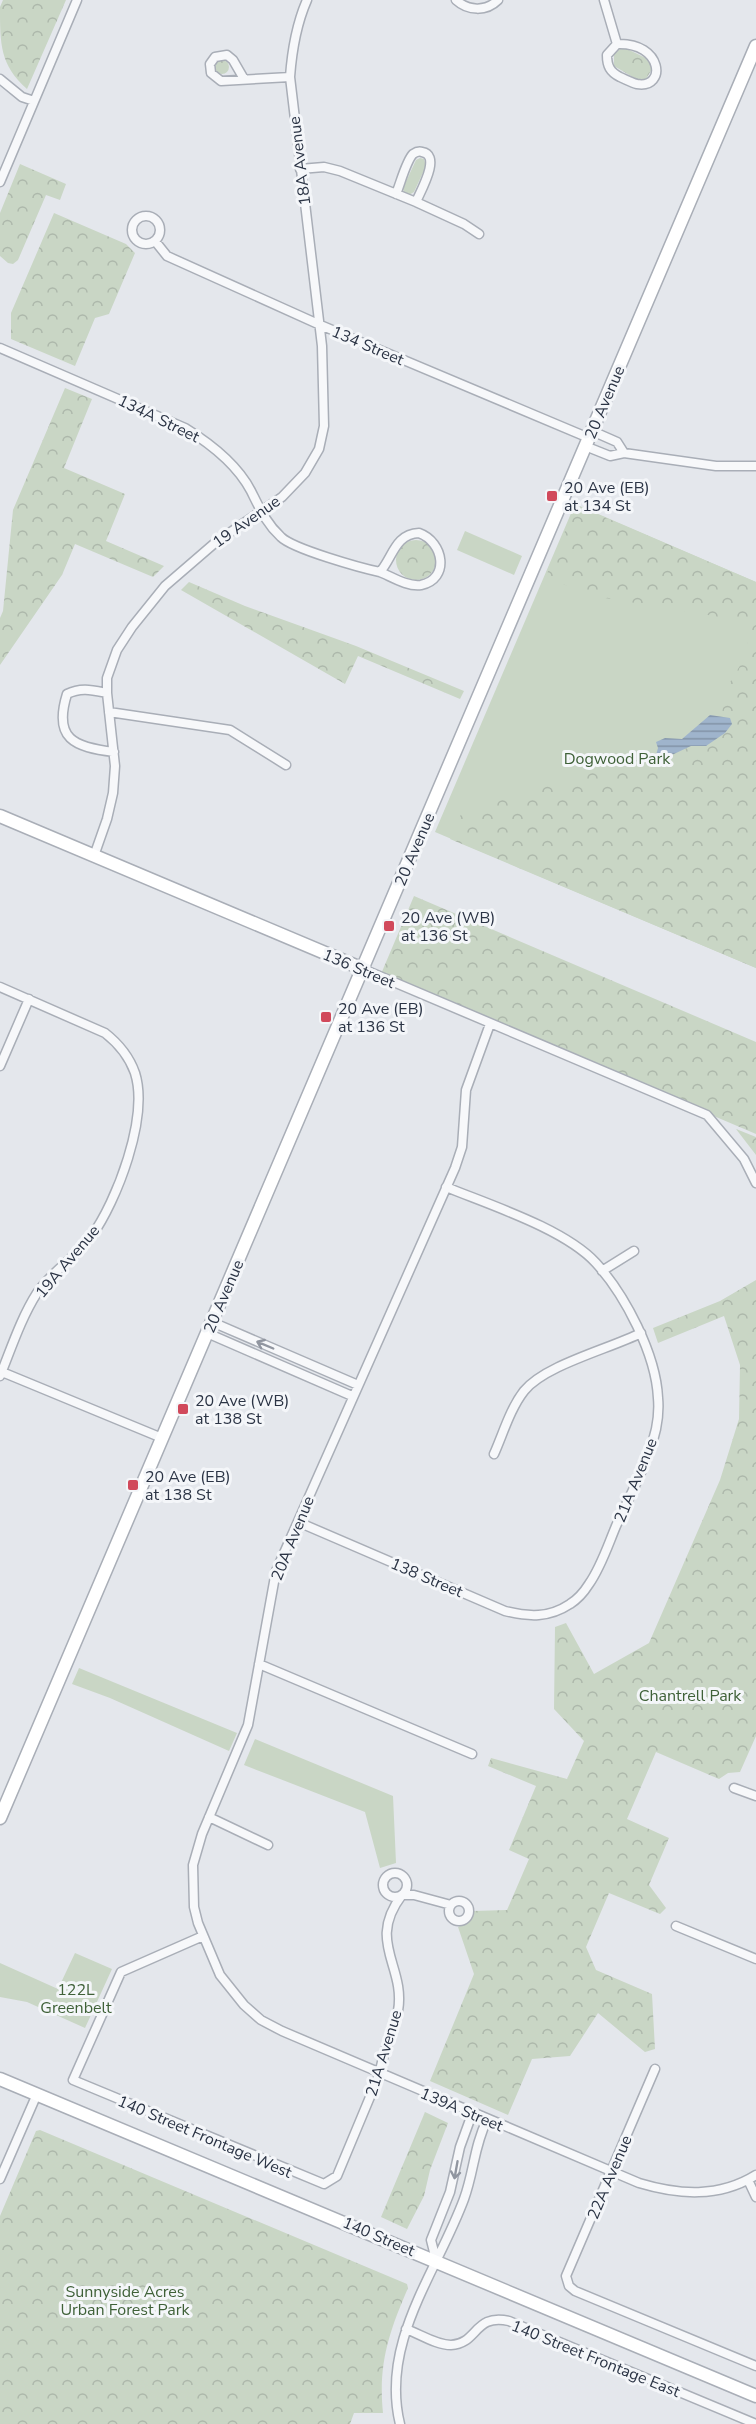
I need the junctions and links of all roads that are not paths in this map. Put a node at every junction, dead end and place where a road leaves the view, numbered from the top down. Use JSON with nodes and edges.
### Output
{"nodes":[{"id":1,"x":77,"y":0,"type":"edge"},
{"id":2,"x":308,"y":0,"type":"edge"},
{"id":3,"x":456,"y":0,"type":"edge"},
{"id":4,"x":498,"y":0,"type":"edge"},
{"id":5,"x":604,"y":0,"type":"edge"},
{"id":6,"x":617,"y":44,"type":"junction"},
{"id":7,"x":756,"y":46,"type":"edge"},
{"id":8,"x":290,"y":77,"type":"junction"},
{"id":9,"x":0,"y":79,"type":"edge"},
{"id":10,"x":244,"y":79,"type":"dead end"},
{"id":11,"x":34,"y":101,"type":"junction"},
{"id":12,"x":300,"y":169,"type":"junction"},
{"id":13,"x":0,"y":182,"type":"edge"},
{"id":14,"x":396,"y":194,"type":"junction"},
{"id":15,"x":416,"y":202,"type":"junction"},
{"id":16,"x":479,"y":234,"type":"dead end"},
{"id":17,"x":155,"y":241,"type":"dead end"},
{"id":18,"x":318,"y":324,"type":"junction"},
{"id":19,"x":0,"y":348,"type":"edge"},
{"id":20,"x":589,"y":439,"type":"junction"},
{"id":21,"x":624,"y":453,"type":"junction"},
{"id":22,"x":756,"y":466,"type":"edge"},
{"id":23,"x":261,"y":513,"type":"junction"},
{"id":24,"x":380,"y":572,"type":"junction"},
{"id":25,"x":106,"y":693,"type":"junction"},
{"id":26,"x":110,"y":712,"type":"junction"},
{"id":27,"x":114,"y":752,"type":"junction"},
{"id":28,"x":286,"y":765,"type":"dead end"},
{"id":29,"x":0,"y":816,"type":"edge"},
{"id":30,"x":94,"y":856,"type":"junction"},
{"id":31,"x":363,"y":969,"type":"junction"},
{"id":32,"x":0,"y":987,"type":"edge"},
{"id":33,"x":29,"y":999,"type":"junction"},
{"id":34,"x":490,"y":1024,"type":"junction"},
{"id":35,"x":0,"y":1066,"type":"edge"},
{"id":36,"x":756,"y":1183,"type":"edge"},
{"id":37,"x":446,"y":1187,"type":"junction"},
{"id":38,"x":633,"y":1251,"type":"dead end"},
{"id":39,"x":602,"y":1271,"type":"junction"},
{"id":40,"x":210,"y":1327,"type":"junction"},
{"id":41,"x":640,"y":1334,"type":"junction"},
{"id":42,"x":297,"y":1358,"type":"junction"},
{"id":43,"x":293,"y":1370,"type":"junction"},
{"id":44,"x":1,"y":1374,"type":"edge"},
{"id":45,"x":357,"y":1385,"type":"junction"},
{"id":46,"x":352,"y":1396,"type":"junction"},
{"id":47,"x":162,"y":1438,"type":"junction"},
{"id":48,"x":494,"y":1454,"type":"dead end"},
{"id":49,"x":298,"y":1522,"type":"junction"},
{"id":50,"x":560,"y":1610,"type":"joint"},
{"id":51,"x":259,"y":1664,"type":"junction"},
{"id":52,"x":472,"y":1754,"type":"dead end"},
{"id":53,"x":734,"y":1788,"type":"dead end"},
{"id":54,"x":756,"y":1796,"type":"edge"},
{"id":55,"x":209,"y":1817,"type":"junction"},
{"id":56,"x":0,"y":1818,"type":"edge"},
{"id":57,"x":268,"y":1845,"type":"dead end"},
{"id":58,"x":450,"y":1905,"type":"dead end"},
{"id":59,"x":676,"y":1926,"type":"dead end"},
{"id":60,"x":203,"y":1936,"type":"junction"},
{"id":61,"x":756,"y":1959,"type":"edge"},
{"id":62,"x":655,"y":2069,"type":"dead end"},
{"id":63,"x":380,"y":2073,"type":"junction"},
{"id":64,"x":0,"y":2079,"type":"edge"},
{"id":65,"x":37,"y":2094,"type":"junction"},
{"id":66,"x":472,"y":2114,"type":"junction"},
{"id":67,"x":487,"y":2120,"type":"junction"},
{"id":68,"x":612,"y":2172,"type":"junction"},
{"id":69,"x":337,"y":2176,"type":"joint"},
{"id":70,"x":752,"y":2178,"type":"edge"},
{"id":71,"x":0,"y":2179,"type":"edge"},
{"id":72,"x":450,"y":2192,"type":"junction"},
{"id":73,"x":465,"y":2197,"type":"junction"},
{"id":74,"x":756,"y":2197,"type":"edge"},
{"id":75,"x":436,"y":2260,"type":"junction"},
{"id":76,"x":406,"y":2329,"type":"junction"},
{"id":77,"x":756,"y":2366,"type":"edge"},
{"id":78,"x":756,"y":2396,"type":"edge"},
{"id":79,"x":400,"y":2424,"type":"edge"},
{"id":80,"x":756,"y":2424,"type":"edge"}],
"edges":[{"from":1,"to":11,"type":"street"},
{"from":2,"to":8,"type":"street","name":"18A Avenue"},
{"from":3,"to":4,"type":"street"},
{"from":5,"to":6,"type":"street"},
{"from":6,"to":6,"type":"street"},
{"from":7,"to":20,"type":"street","name":"20 Avenue"},
{"from":8,"to":10,"type":"street"},
{"from":8,"to":12,"type":"street","name":"18A Avenue"},
{"from":9,"to":11,"type":"street"},
{"from":11,"to":13,"type":"street"},
{"from":12,"to":14,"type":"street"},
{"from":12,"to":18,"type":"street","name":"18A Avenue"},
{"from":14,"to":15,"type":"street"},
{"from":14,"to":15,"type":"street"},
{"from":15,"to":16,"type":"street"},
{"from":17,"to":18,"type":"street","name":"134 Street"},
{"from":18,"to":20,"type":"street","name":"134 Street"},
{"from":18,"to":23,"type":"street","name":"19 Avenue"},
{"from":19,"to":23,"type":"street","name":"134A Street"},
{"from":20,"to":21,"type":"street","name":"134 Street"},
{"from":20,"to":21,"type":"street","name":"134 Street"},
{"from":20,"to":31,"type":"street","name":"20 Avenue"},
{"from":21,"to":22,"type":"street","name":"134 Street"},
{"from":23,"to":24,"type":"street","name":"134A Street"},
{"from":23,"to":25,"type":"street","name":"19 Avenue"},
{"from":24,"to":24,"type":"street","name":"134A Street"},
{"from":25,"to":26,"type":"street","name":"19 Avenue"},
{"from":25,"to":27,"type":"street"},
{"from":26,"to":27,"type":"street","name":"19 Avenue"},
{"from":26,"to":28,"type":"street"},
{"from":27,"to":30,"type":"street","name":"19 Avenue"},
{"from":29,"to":30,"type":"street","name":"136 Street"},
{"from":30,"to":31,"type":"street","name":"136 Street"},
{"from":31,"to":34,"type":"street","name":"136 Street"},
{"from":31,"to":40,"type":"street","name":"20 Avenue"},
{"from":32,"to":33,"type":"street"},
{"from":33,"to":35,"type":"street"},
{"from":33,"to":44,"type":"street","name":"19A Avenue"},
{"from":34,"to":36,"type":"street","name":"136 Street"},
{"from":34,"to":37,"type":"street","name":"20A Avenue"},
{"from":37,"to":39,"type":"street","name":"21A Avenue"},
{"from":37,"to":45,"type":"street","name":"20A Avenue"},
{"from":38,"to":39,"type":"street"},
{"from":39,"to":41,"type":"street","name":"21A Avenue"},
{"from":42,"to":40,"type":"street","one_way":true},
{"from":40,"to":43,"type":"street"},
{"from":40,"to":47,"type":"street","name":"20 Avenue"},
{"from":41,"to":48,"type":"street"},
{"from":41,"to":50,"type":"street","name":"21A Avenue"},
{"from":42,"to":43,"type":"street"},
{"from":42,"to":45,"type":"street"},
{"from":43,"to":46,"type":"street"},
{"from":44,"to":47,"type":"street"},
{"from":45,"to":46,"type":"street","name":"20A Avenue"},
{"from":46,"to":49,"type":"street","name":"20A Avenue"},
{"from":47,"to":56,"type":"street","name":"20 Avenue"},
{"from":49,"to":50,"type":"street","name":"138 Street"},
{"from":49,"to":51,"type":"street","name":"20A Avenue"},
{"from":51,"to":52,"type":"street"},
{"from":51,"to":55,"type":"street","name":"20A Avenue"},
{"from":53,"to":54,"type":"street"},
{"from":55,"to":57,"type":"street"},
{"from":55,"to":60,"type":"street","name":"20A Avenue"},
{"from":58,"to":63,"type":"street","name":"21A Avenue"},
{"from":59,"to":61,"type":"street"},
{"from":60,"to":63,"type":"street","name":"139A Street"},
{"from":60,"to":69,"type":"street","name":"140 Street Frontage West"},
{"from":62,"to":68,"type":"street","name":"22A Avenue"},
{"from":63,"to":66,"type":"street","name":"139A Street"},
{"from":63,"to":69,"type":"street","name":"21A Avenue"},
{"from":64,"to":65,"type":"street","name":"140 Street"},
{"from":65,"to":71,"type":"street"},
{"from":65,"to":75,"type":"street","name":"140 Street"},
{"from":66,"to":67,"type":"street","name":"139A Street"},
{"from":66,"to":72,"type":"street","one_way":true},
{"from":67,"to":68,"type":"street","name":"139A Street"},
{"from":67,"to":73,"type":"street"},
{"from":68,"to":70,"type":"street","name":"139A Street"},
{"from":68,"to":77,"type":"street","name":"22A Avenue"},
{"from":70,"to":74,"type":"street","name":"139A Street"},
{"from":72,"to":73,"type":"street"},
{"from":72,"to":75,"type":"street"},
{"from":73,"to":75,"type":"street"},
{"from":75,"to":76,"type":"street"},
{"from":75,"to":78,"type":"street","name":"140 Street"},
{"from":76,"to":79,"type":"street"},
{"from":76,"to":80,"type":"street","name":"140 Street Frontage East"}]}
